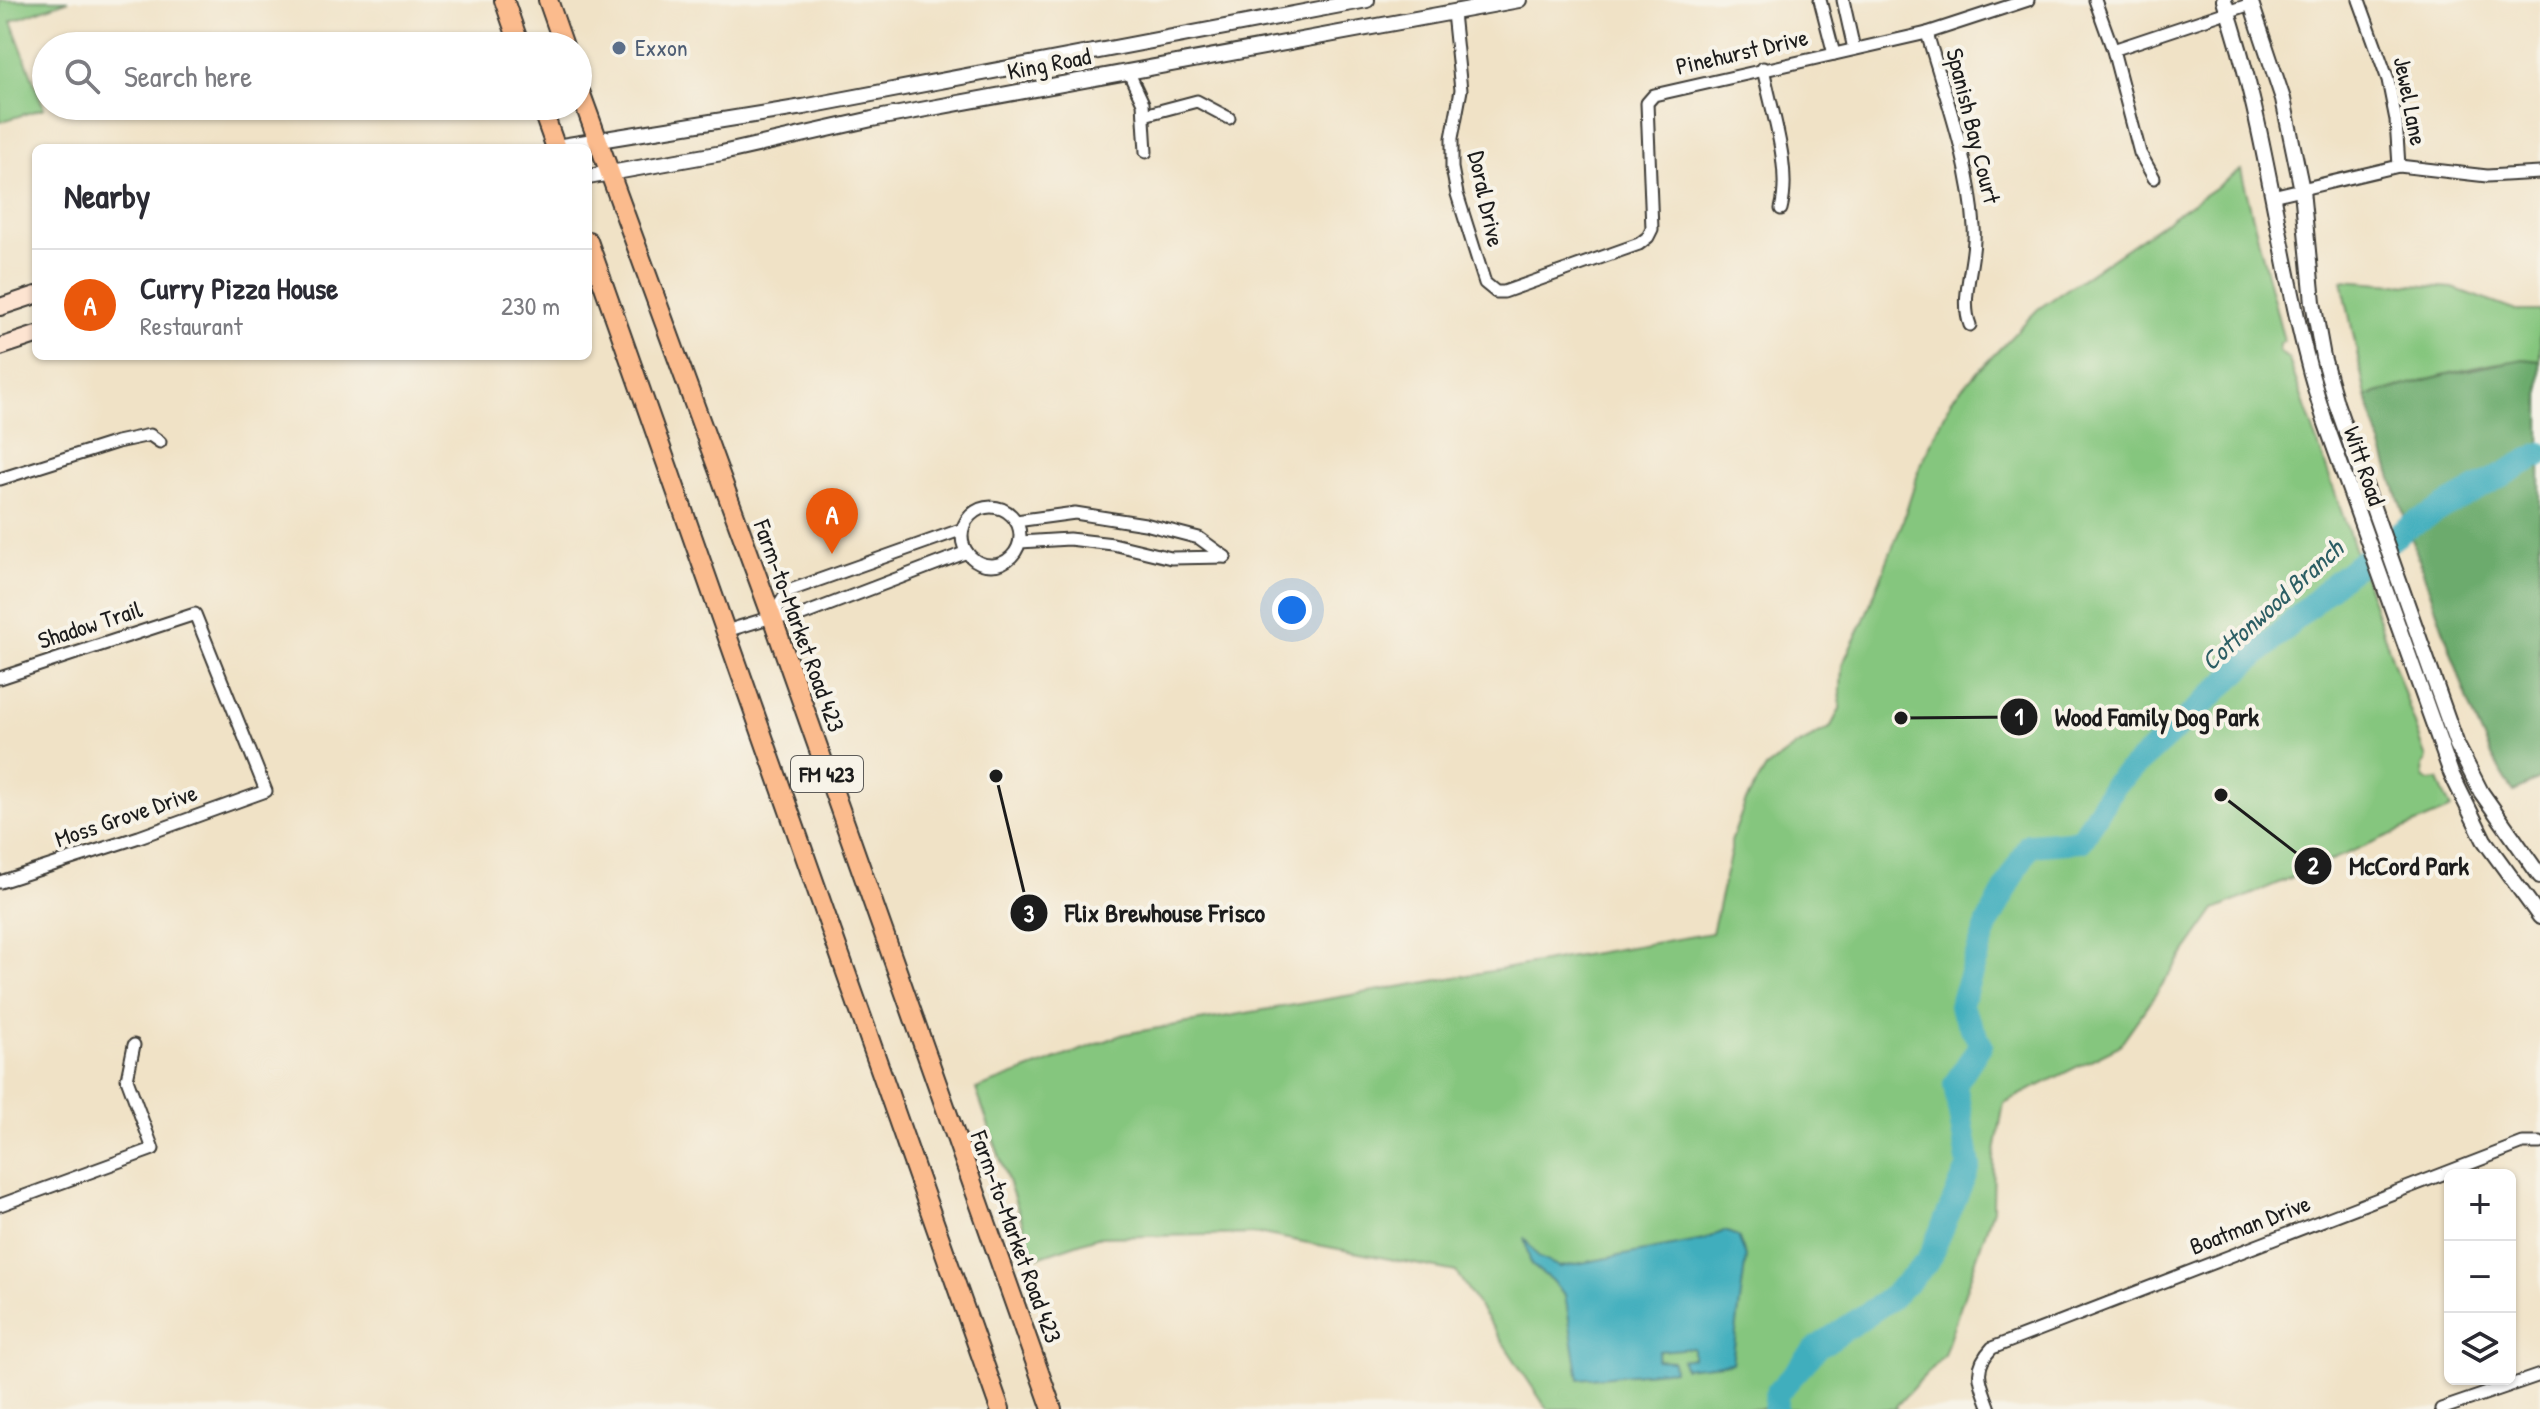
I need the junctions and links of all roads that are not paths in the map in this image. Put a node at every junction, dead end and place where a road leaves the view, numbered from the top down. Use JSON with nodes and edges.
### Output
{"nodes":[{"id":1,"x":504,"y":0,"type":"edge"},
{"id":2,"x":548,"y":0,"type":"edge"},
{"id":3,"x":1367,"y":0,"type":"edge"},
{"id":4,"x":1519,"y":0,"type":"edge"},
{"id":5,"x":1820,"y":0,"type":"edge"},
{"id":6,"x":1843,"y":0,"type":"edge"},
{"id":7,"x":2028,"y":0,"type":"edge"},
{"id":8,"x":2095,"y":0,"type":"edge"},
{"id":9,"x":2359,"y":0,"type":"edge"},
{"id":10,"x":2251,"y":2,"type":"edge"},
{"id":11,"x":1452,"y":6,"type":"edge"},
{"id":12,"x":2226,"y":6,"type":"edge"},
{"id":13,"x":515,"y":32,"type":"edge"},
{"id":14,"x":559,"y":32,"type":"edge"},
{"id":15,"x":1927,"y":33,"type":"junction"},
{"id":16,"x":1123,"y":45,"type":"junction"},
{"id":17,"x":1854,"y":49,"type":"junction"},
{"id":18,"x":2113,"y":50,"type":"junction"},
{"id":19,"x":1834,"y":54,"type":"junction"},
{"id":20,"x":1763,"y":68,"type":"junction"},
{"id":21,"x":1128,"y":71,"type":"junction"},
{"id":22,"x":803,"y":107,"type":"junction"},
{"id":23,"x":1144,"y":115,"type":"junction"},
{"id":24,"x":1229,"y":118,"type":"dead end"},
{"id":25,"x":545,"y":120,"type":"edge"},
{"id":26,"x":590,"y":120,"type":"edge"},
{"id":27,"x":809,"y":134,"type":"junction"},
{"id":28,"x":597,"y":141,"type":"junction"},
{"id":29,"x":553,"y":144,"type":"edge"},
{"id":30,"x":579,"y":144,"type":"edge"},
{"id":31,"x":1146,"y":152,"type":"dead end"},
{"id":32,"x":2399,"y":166,"type":"junction"},
{"id":33,"x":608,"y":172,"type":"junction"},
{"id":34,"x":2540,"y":173,"type":"edge"},
{"id":35,"x":592,"y":176,"type":"edge"},
{"id":36,"x":2154,"y":178,"type":"dead end"},
{"id":37,"x":2302,"y":190,"type":"junction"},
{"id":38,"x":2272,"y":196,"type":"junction"},
{"id":39,"x":1781,"y":209,"type":"dead end"},
{"id":40,"x":1648,"y":237,"type":"joint"},
{"id":41,"x":592,"y":252,"type":"edge"},
{"id":42,"x":32,"y":296,"type":"edge"},
{"id":43,"x":0,"y":307,"type":"edge"},
{"id":44,"x":1970,"y":325,"type":"dead end"},
{"id":45,"x":32,"y":336,"type":"edge"},
{"id":46,"x":0,"y":347,"type":"edge"},
{"id":47,"x":160,"y":442,"type":"dead end"},
{"id":48,"x":0,"y":479,"type":"edge"},
{"id":49,"x":1016,"y":521,"type":"junction"},
{"id":50,"x":963,"y":529,"type":"junction"},
{"id":51,"x":1020,"y":542,"type":"junction"},
{"id":52,"x":967,"y":552,"type":"junction"},
{"id":53,"x":772,"y":617,"type":"junction"},
{"id":54,"x":726,"y":631,"type":"junction"},
{"id":55,"x":2413,"y":647,"type":"junction"},
{"id":56,"x":0,"y":678,"type":"edge"},
{"id":57,"x":266,"y":791,"type":"joint"},
{"id":58,"x":2540,"y":876,"type":"edge"},
{"id":59,"x":0,"y":882,"type":"edge"},
{"id":60,"x":2540,"y":917,"type":"edge"},
{"id":61,"x":134,"y":1045,"type":"dead end"},
{"id":62,"x":2540,"y":1143,"type":"edge"},
{"id":63,"x":0,"y":1205,"type":"edge"},
{"id":64,"x":2540,"y":1375,"type":"edge"},
{"id":65,"x":1000,"y":1409,"type":"edge"},
{"id":66,"x":1052,"y":1409,"type":"edge"},
{"id":67,"x":1990,"y":1409,"type":"edge"},
{"id":68,"x":2441,"y":1409,"type":"edge"}],
"edges":[{"from":1,"to":13,"type":"main road"},
{"from":2,"to":14,"type":"main road"},
{"from":3,"to":16,"type":"street","name":"King Road"},
{"from":4,"to":11,"type":"street","name":"King Road"},
{"from":5,"to":19,"type":"street"},
{"from":6,"to":17,"type":"street"},
{"from":7,"to":15,"type":"street","name":"Pinehurst Drive"},
{"from":8,"to":18,"type":"street"},
{"from":9,"to":32,"type":"street","name":"Jewel Lane"},
{"from":10,"to":12,"type":"street"},
{"from":10,"to":37,"type":"street","name":"Witt Road"},
{"from":11,"to":21,"type":"street","name":"King Road"},
{"from":11,"to":40,"type":"street","name":"Doral Drive"},
{"from":12,"to":18,"type":"street"},
{"from":12,"to":38,"type":"street","name":"Witt Road"},
{"from":15,"to":17,"type":"street","name":"Pinehurst Drive"},
{"from":15,"to":44,"type":"street","name":"Spanish Bay Court"},
{"from":16,"to":21,"type":"street"},
{"from":16,"to":22,"type":"street","name":"King Road"},
{"from":17,"to":19,"type":"street","name":"Pinehurst Drive"},
{"from":18,"to":36,"type":"street"},
{"from":19,"to":20,"type":"street","name":"Pinehurst Drive"},
{"from":20,"to":39,"type":"street"},
{"from":20,"to":40,"type":"street","name":"Pinehurst Drive"},
{"from":21,"to":23,"type":"street"},
{"from":21,"to":27,"type":"street","name":"King Road"},
{"from":22,"to":27,"type":"street"},
{"from":22,"to":28,"type":"street","name":"King Road"},
{"from":23,"to":24,"type":"street"},
{"from":23,"to":31,"type":"street"},
{"from":25,"to":29,"type":"main road"},
{"from":26,"to":28,"type":"main road","name":"Farm-to-Market Road 423","number":"FM 423"},
{"from":27,"to":33,"type":"street","name":"King Road"},
{"from":28,"to":30,"type":"street","name":"King Road"},
{"from":28,"to":33,"type":"main road","name":"Farm-to-Market Road 423","number":"FM 423"},
{"from":32,"to":34,"type":"street"},
{"from":32,"to":37,"type":"street"},
{"from":33,"to":35,"type":"street","name":"King Road"},
{"from":33,"to":53,"type":"main road","name":"Farm-to-Market Road 423","number":"FM 423"},
{"from":37,"to":38,"type":"street"},
{"from":37,"to":55,"type":"street","name":"Witt Road"},
{"from":38,"to":55,"type":"street","name":"Witt Road"},
{"from":41,"to":54,"type":"main road","number":"FM 423"},
{"from":42,"to":43,"type":"main road"},
{"from":45,"to":46,"type":"main road"},
{"from":47,"to":48,"type":"street"},
{"from":49,"to":50,"type":"street"},
{"from":49,"to":51,"type":"street"},
{"from":49,"to":51,"type":"street"},
{"from":50,"to":52,"type":"street"},
{"from":50,"to":53,"type":"street"},
{"from":51,"to":52,"type":"street"},
{"from":52,"to":53,"type":"street"},
{"from":53,"to":54,"type":"street"},
{"from":53,"to":66,"type":"main road","name":"Farm-to-Market Road 423","number":"FM 423"},
{"from":54,"to":65,"type":"main road","number":"FM 423"},
{"from":55,"to":58,"type":"street","name":"Witt Road"},
{"from":55,"to":60,"type":"street","name":"Witt Road"},
{"from":56,"to":57,"type":"street","name":"Shadow Trail"},
{"from":57,"to":59,"type":"street","name":"Moss Grove Drive"},
{"from":61,"to":63,"type":"street"},
{"from":62,"to":67,"type":"street","name":"Boatman Drive"},
{"from":64,"to":68,"type":"street"}]}
